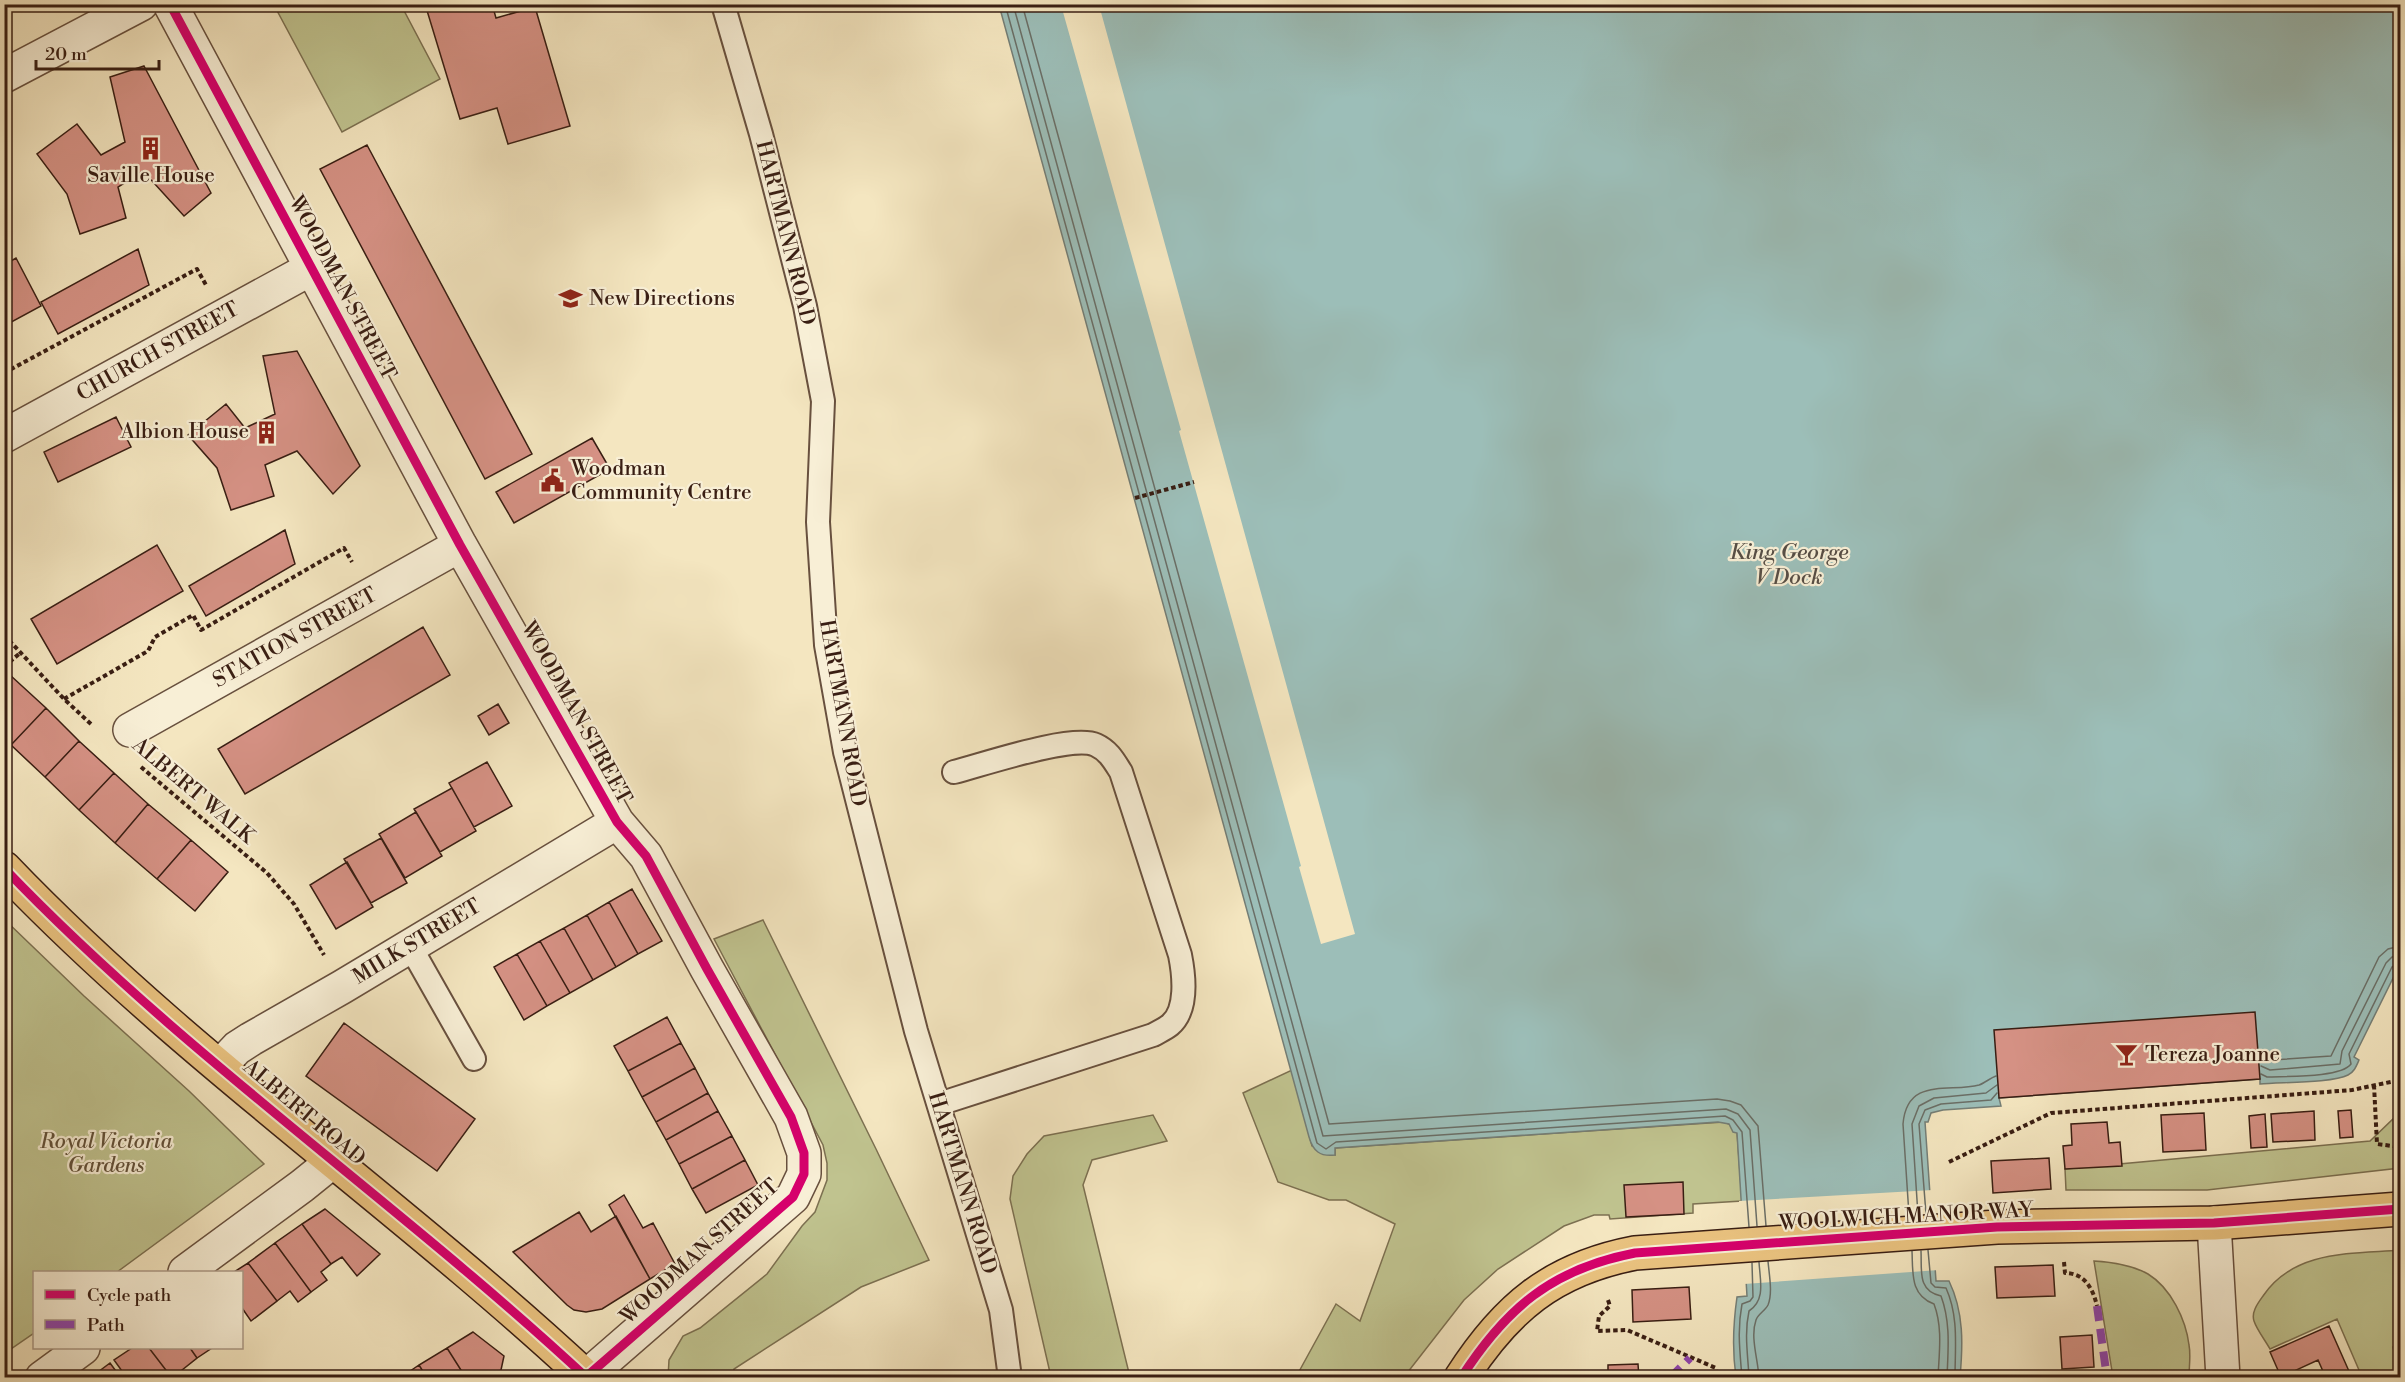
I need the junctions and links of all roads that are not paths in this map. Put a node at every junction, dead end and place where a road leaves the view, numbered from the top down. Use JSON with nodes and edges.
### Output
{"nodes":[{"id":1,"x":141,"y":4,"type":"edge"},
{"id":2,"x":170,"y":4,"type":"edge"},
{"id":3,"x":723,"y":4,"type":"edge"},
{"id":4,"x":4,"y":76,"type":"edge"},
{"id":5,"x":312,"y":268,"type":"junction"},
{"id":6,"x":4,"y":436,"type":"edge"},
{"id":7,"x":460,"y":545,"type":"junction"},
{"id":8,"x":130,"y":730,"type":"dead end"},
{"id":9,"x":954,"y":772,"type":"dead end"},
{"id":10,"x":616,"y":822,"type":"junction"},
{"id":11,"x":4,"y":868,"type":"edge"},
{"id":12,"x":410,"y":946,"type":"junction"},
{"id":13,"x":474,"y":1059,"type":"dead end"},
{"id":14,"x":220,"y":1066,"type":"junction"},
{"id":15,"x":939,"y":1104,"type":"junction"},
{"id":16,"x":333,"y":1161,"type":"junction"},
{"id":17,"x":2400,"y":1209,"type":"edge"},
{"id":18,"x":2214,"y":1223,"type":"junction"},
{"id":19,"x":186,"y":1271,"type":"edge"},
{"id":20,"x":80,"y":1349,"type":"edge"},
{"id":21,"x":576,"y":1374,"type":"edge"},
{"id":22,"x":42,"y":1377,"type":"edge"},
{"id":23,"x":1010,"y":1377,"type":"edge"},
{"id":24,"x":1461,"y":1377,"type":"edge"},
{"id":25,"x":2223,"y":1377,"type":"edge"}],
"edges":[{"from":1,"to":4,"type":"street"},
{"from":2,"to":5,"type":"street","name":"WOODMAN STREET"},
{"from":3,"to":15,"type":"lane","name":"HARTMANN ROAD"},
{"from":5,"to":6,"type":"street","name":"CHURCH STREET"},
{"from":5,"to":7,"type":"street","name":"WOODMAN STREET"},
{"from":7,"to":8,"type":"street","name":"STATION STREET"},
{"from":7,"to":10,"type":"street","name":"WOODMAN STREET"},
{"from":9,"to":15,"type":"lane"},
{"from":10,"to":12,"type":"street","name":"MILK STREET"},
{"from":10,"to":21,"type":"street","name":"WOODMAN STREET"},
{"from":11,"to":14,"type":"highway","name":"ALBERT ROAD"},
{"from":12,"to":13,"type":"lane"},
{"from":12,"to":14,"type":"street","name":"MILK STREET"},
{"from":14,"to":16,"type":"highway","name":"ALBERT ROAD"},
{"from":15,"to":23,"type":"lane","name":"HARTMANN ROAD"},
{"from":16,"to":19,"type":"street"},
{"from":16,"to":21,"type":"highway","name":"ALBERT ROAD"},
{"from":17,"to":18,"type":"highway","name":"WOOLWICH MANOR WAY"},
{"from":18,"to":24,"type":"highway","name":"WOOLWICH MANOR WAY"},
{"from":18,"to":25,"type":"street"},
{"from":20,"to":22,"type":"street"}]}
